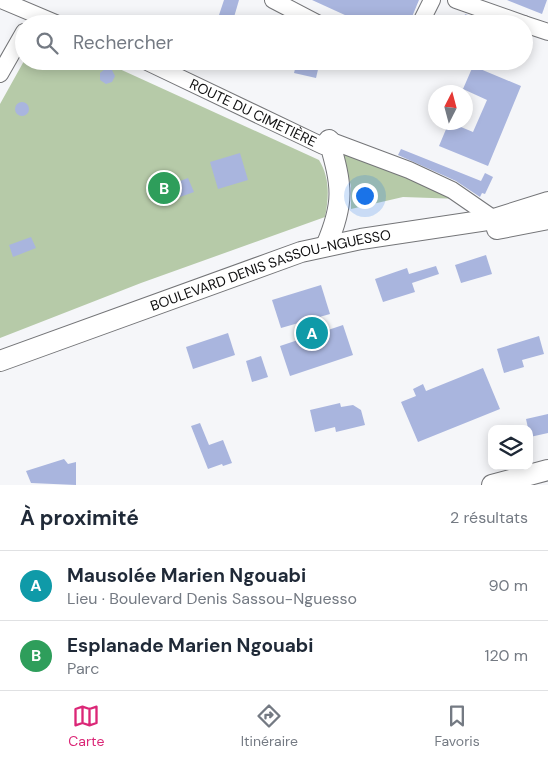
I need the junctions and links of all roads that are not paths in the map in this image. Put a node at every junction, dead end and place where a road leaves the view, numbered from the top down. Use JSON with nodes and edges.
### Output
{"nodes":[{"id":1,"x":2,"y":0,"type":"edge"},
{"id":2,"x":273,"y":0,"type":"edge"},
{"id":3,"x":432,"y":0,"type":"edge"},
{"id":4,"x":456,"y":0,"type":"edge"},
{"id":5,"x":35,"y":12,"type":"edge"},
{"id":6,"x":302,"y":15,"type":"edge"},
{"id":7,"x":424,"y":15,"type":"edge"},
{"id":8,"x":498,"y":15,"type":"edge"},
{"id":9,"x":533,"y":27,"type":"edge"},
{"id":10,"x":548,"y":32,"type":"edge"},
{"id":11,"x":15,"y":48,"type":"edge"},
{"id":12,"x":164,"y":70,"type":"edge"},
{"id":13,"x":0,"y":74,"type":"edge"},
{"id":14,"x":329,"y":140,"type":"junction"},
{"id":15,"x":548,"y":202,"type":"edge"},
{"id":16,"x":494,"y":219,"type":"junction"},
{"id":17,"x":548,"y":219,"type":"edge"},
{"id":18,"x":326,"y":246,"type":"junction"},
{"id":19,"x":0,"y":360,"type":"edge"},
{"id":20,"x":0,"y":375,"type":"edge"},
{"id":21,"x":548,"y":470,"type":"edge"},
{"id":22,"x":492,"y":485,"type":"edge"}],
"edges":[{"from":1,"to":5,"type":"street"},
{"from":2,"to":6,"type":"street"},
{"from":3,"to":7,"type":"street"},
{"from":4,"to":8,"type":"street"},
{"from":9,"to":10,"type":"street"},
{"from":11,"to":13,"type":"street"},
{"from":12,"to":14,"type":"street","name":"ROUTE DU CIMETIÈRE"},
{"from":14,"to":16,"type":"street","name":"ROUTE DU CIMETIÈRE"},
{"from":14,"to":18,"type":"main road"},
{"from":15,"to":16,"type":"main road","name":"BOULEVARD DENIS SASSOU-NGUESSO"},
{"from":16,"to":18,"type":"main road","name":"BOULEVARD DENIS SASSOU-NGUESSO"},
{"from":17,"to":20,"type":"main road","name":"BOULEVARD DENIS SASSOU-NGUESSO"},
{"from":18,"to":19,"type":"main road","name":"BOULEVARD DENIS SASSOU-NGUESSO"},
{"from":21,"to":22,"type":"main road"}]}
